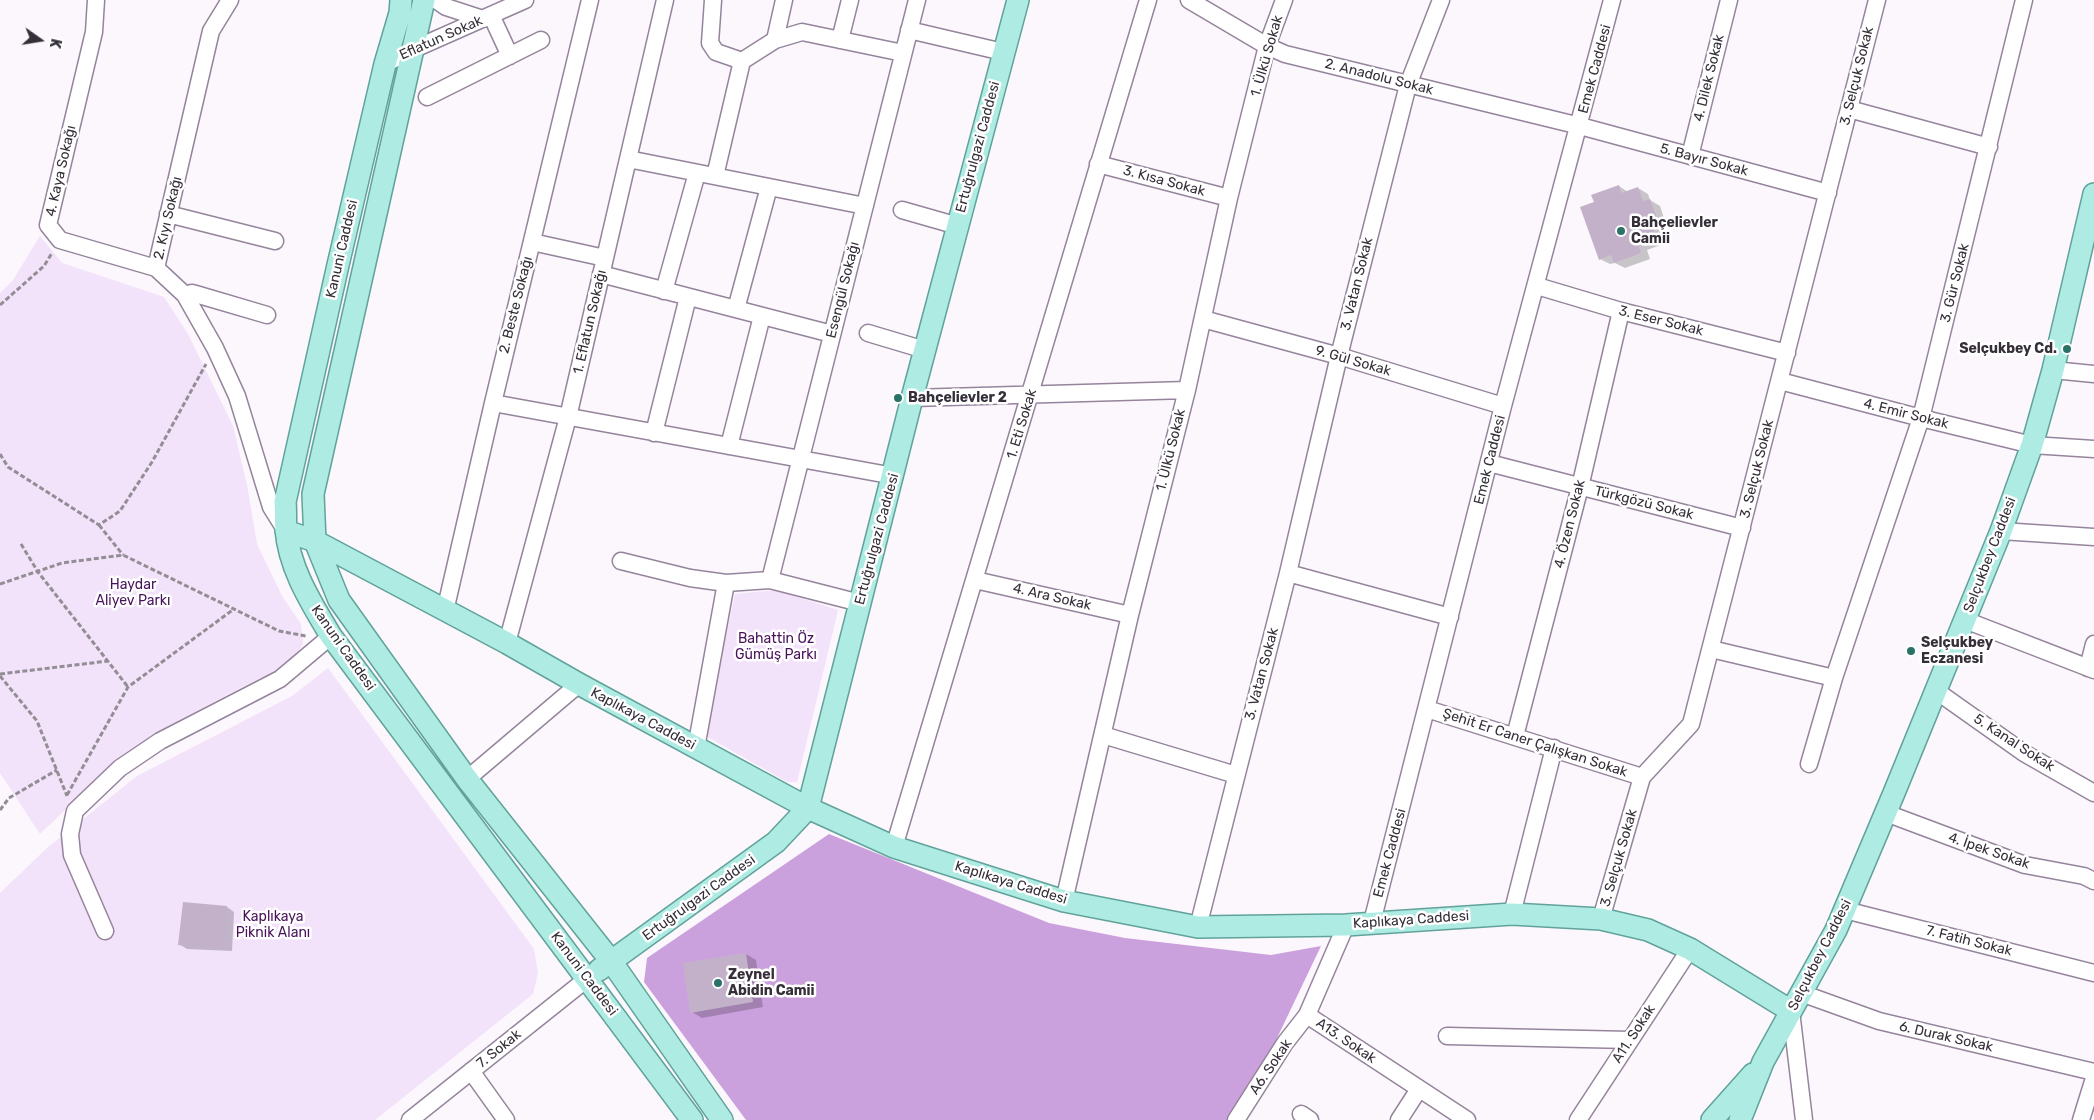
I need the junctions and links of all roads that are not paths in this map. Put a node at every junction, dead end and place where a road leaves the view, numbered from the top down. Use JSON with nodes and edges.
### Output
{"nodes":[{"id":1,"x":96,"y":0,"type":"edge"},
{"id":2,"x":230,"y":0,"type":"edge"},
{"id":3,"x":401,"y":0,"type":"edge"},
{"id":4,"x":424,"y":0,"type":"edge"},
{"id":5,"x":436,"y":0,"type":"edge"},
{"id":6,"x":524,"y":0,"type":"edge"},
{"id":7,"x":590,"y":0,"type":"edge"},
{"id":8,"x":666,"y":0,"type":"edge"},
{"id":9,"x":713,"y":0,"type":"edge"},
{"id":10,"x":784,"y":0,"type":"edge"},
{"id":11,"x":850,"y":0,"type":"edge"},
{"id":12,"x":917,"y":0,"type":"edge"},
{"id":13,"x":1018,"y":0,"type":"edge"},
{"id":14,"x":1148,"y":0,"type":"edge"},
{"id":15,"x":1189,"y":0,"type":"edge"},
{"id":16,"x":1284,"y":0,"type":"edge"},
{"id":17,"x":1441,"y":0,"type":"edge"},
{"id":18,"x":1612,"y":0,"type":"edge"},
{"id":19,"x":1729,"y":0,"type":"edge"},
{"id":20,"x":1877,"y":0,"type":"edge"},
{"id":21,"x":2024,"y":0,"type":"edge"},
{"id":22,"x":487,"y":17,"type":"junction"},
{"id":23,"x":909,"y":30,"type":"junction"},
{"id":24,"x":541,"y":40,"type":"dead end"},
{"id":25,"x":774,"y":40,"type":"junction"},
{"id":26,"x":840,"y":40,"type":"junction"},
{"id":27,"x":1267,"y":46,"type":"junction"},
{"id":28,"x":412,"y":50,"type":"junction"},
{"id":29,"x":1003,"y":52,"type":"junction"},
{"id":30,"x":903,"y":54,"type":"junction"},
{"id":31,"x":510,"y":56,"type":"junction"},
{"id":32,"x":742,"y":61,"type":"junction"},
{"id":33,"x":385,"y":64,"type":"junction"},
{"id":34,"x":1408,"y":84,"type":"junction"},
{"id":35,"x":427,"y":97,"type":"dead end"},
{"id":36,"x":1849,"y":109,"type":"junction"},
{"id":37,"x":1580,"y":126,"type":"junction"},
{"id":38,"x":1989,"y":147,"type":"junction"},
{"id":39,"x":1690,"y":156,"type":"junction"},
{"id":40,"x":628,"y":159,"type":"junction"},
{"id":41,"x":1098,"y":164,"type":"junction"},
{"id":42,"x":697,"y":172,"type":"junction"},
{"id":43,"x":715,"y":176,"type":"junction"},
{"id":44,"x":769,"y":187,"type":"junction"},
{"id":45,"x":1828,"y":193,"type":"junction"},
{"id":46,"x":2094,"y":194,"type":"edge"},
{"id":47,"x":1229,"y":198,"type":"junction"},
{"id":48,"x":864,"y":206,"type":"junction"},
{"id":49,"x":902,"y":210,"type":"dead end"},
{"id":50,"x":168,"y":214,"type":"junction"},
{"id":51,"x":958,"y":226,"type":"junction"},
{"id":52,"x":275,"y":241,"type":"dead end"},
{"id":53,"x":532,"y":242,"type":"junction"},
{"id":54,"x":605,"y":258,"type":"junction"},
{"id":55,"x":156,"y":268,"type":"junction"},
{"id":56,"x":601,"y":274,"type":"junction"},
{"id":57,"x":1537,"y":286,"type":"junction"},
{"id":58,"x":664,"y":291,"type":"junction"},
{"id":59,"x":185,"y":295,"type":"junction"},
{"id":60,"x":688,"y":297,"type":"junction"},
{"id":61,"x":736,"y":309,"type":"junction"},
{"id":62,"x":1621,"y":311,"type":"junction"},
{"id":63,"x":267,"y":315,"type":"dead end"},
{"id":64,"x":762,"y":316,"type":"junction"},
{"id":65,"x":1203,"y":318,"type":"junction"},
{"id":66,"x":868,"y":333,"type":"dead end"},
{"id":67,"x":832,"y":334,"type":"junction"},
{"id":68,"x":925,"y":350,"type":"junction"},
{"id":69,"x":1787,"y":353,"type":"junction"},
{"id":70,"x":1339,"y":356,"type":"junction"},
{"id":71,"x":2053,"y":370,"type":"junction"},
{"id":72,"x":2094,"y":374,"type":"edge"},
{"id":73,"x":1780,"y":381,"type":"junction"},
{"id":74,"x":1187,"y":390,"type":"junction"},
{"id":75,"x":1031,"y":393,"type":"junction"},
{"id":76,"x":912,"y":398,"type":"junction"},
{"id":77,"x":492,"y":403,"type":"junction"},
{"id":78,"x":1503,"y":406,"type":"junction"},
{"id":79,"x":568,"y":417,"type":"junction"},
{"id":80,"x":1921,"y":418,"type":"junction"},
{"id":81,"x":654,"y":433,"type":"junction"},
{"id":82,"x":2032,"y":445,"type":"junction"},
{"id":83,"x":729,"y":446,"type":"junction"},
{"id":84,"x":2094,"y":449,"type":"edge"},
{"id":85,"x":800,"y":460,"type":"junction"},
{"id":86,"x":1489,"y":463,"type":"junction"},
{"id":87,"x":894,"y":476,"type":"junction"},
{"id":88,"x":1580,"y":487,"type":"junction"},
{"id":89,"x":1742,"y":528,"type":"junction"},
{"id":90,"x":2001,"y":530,"type":"junction"},
{"id":91,"x":286,"y":531,"type":"junction"},
{"id":92,"x":2094,"y":537,"type":"edge"},
{"id":93,"x":315,"y":540,"type":"junction"},
{"id":94,"x":621,"y":561,"type":"dead end"},
{"id":95,"x":1288,"y":573,"type":"junction"},
{"id":96,"x":770,"y":580,"type":"junction"},
{"id":97,"x":975,"y":580,"type":"junction"},
{"id":98,"x":726,"y":583,"type":"junction"},
{"id":99,"x":860,"y":604,"type":"junction"},
{"id":100,"x":445,"y":611,"type":"junction"},
{"id":101,"x":1130,"y":615,"type":"junction"},
{"id":102,"x":1450,"y":617,"type":"junction"},
{"id":103,"x":1966,"y":620,"type":"junction"},
{"id":104,"x":331,"y":636,"type":"junction"},
{"id":105,"x":507,"y":643,"type":"junction"},
{"id":106,"x":2094,"y":644,"type":"edge"},
{"id":107,"x":1711,"y":649,"type":"junction"},
{"id":108,"x":2091,"y":669,"type":"edge"},
{"id":109,"x":1834,"y":678,"type":"junction"},
{"id":110,"x":579,"y":684,"type":"junction"},
{"id":111,"x":1935,"y":690,"type":"junction"},
{"id":112,"x":1427,"y":709,"type":"junction"},
{"id":113,"x":1103,"y":735,"type":"junction"},
{"id":114,"x":1515,"y":736,"type":"junction"},
{"id":115,"x":696,"y":748,"type":"junction"},
{"id":116,"x":1554,"y":748,"type":"junction"},
{"id":117,"x":1809,"y":764,"type":"dead end"},
{"id":118,"x":1236,"y":775,"type":"junction"},
{"id":119,"x":1642,"y":777,"type":"junction"},
{"id":120,"x":466,"y":779,"type":"junction"},
{"id":121,"x":2094,"y":793,"type":"edge"},
{"id":122,"x":808,"y":808,"type":"junction"},
{"id":123,"x":1886,"y":813,"type":"junction"},
{"id":124,"x":894,"y":846,"type":"junction"},
{"id":125,"x":2094,"y":881,"type":"edge"},
{"id":126,"x":1064,"y":901,"type":"junction"},
{"id":127,"x":1844,"y":910,"type":"junction"},
{"id":128,"x":1512,"y":914,"type":"junction"},
{"id":129,"x":1601,"y":919,"type":"junction"},
{"id":130,"x":1372,"y":922,"type":"junction"},
{"id":131,"x":1346,"y":925,"type":"junction"},
{"id":132,"x":1198,"y":926,"type":"junction"},
{"id":133,"x":105,"y":931,"type":"dead end"},
{"id":134,"x":1690,"y":949,"type":"junction"},
{"id":135,"x":611,"y":961,"type":"junction"},
{"id":136,"x":2094,"y":973,"type":"edge"},
{"id":137,"x":588,"y":978,"type":"junction"},
{"id":138,"x":1796,"y":1002,"type":"junction"},
{"id":139,"x":1308,"y":1015,"type":"junction"},
{"id":140,"x":1447,"y":1036,"type":"dead end"},
{"id":141,"x":1630,"y":1040,"type":"junction"},
{"id":142,"x":1763,"y":1062,"type":"junction"},
{"id":143,"x":2094,"y":1072,"type":"edge"},
{"id":144,"x":467,"y":1075,"type":"junction"},
{"id":145,"x":2094,"y":1078,"type":"edge"},
{"id":146,"x":1419,"y":1089,"type":"junction"},
{"id":147,"x":410,"y":1120,"type":"edge"},
{"id":148,"x":494,"y":1120,"type":"edge"},
{"id":149,"x":506,"y":1120,"type":"edge"},
{"id":150,"x":692,"y":1120,"type":"edge"},
{"id":151,"x":722,"y":1120,"type":"edge"},
{"id":152,"x":1236,"y":1120,"type":"edge"},
{"id":153,"x":1399,"y":1120,"type":"edge"},
{"id":154,"x":1467,"y":1120,"type":"edge"},
{"id":155,"x":1578,"y":1120,"type":"edge"},
{"id":156,"x":1712,"y":1120,"type":"edge"},
{"id":157,"x":1740,"y":1120,"type":"edge"},
{"id":158,"x":1804,"y":1120,"type":"edge"},
{"id":159,"x":2081,"y":1120,"type":"edge"}],
"edges":[{"from":1,"to":55,"type":"street","name":"4. Kaya Sokağı"},
{"from":2,"to":50,"type":"street","name":"2. Kıyı Sokağı"},
{"from":3,"to":33,"type":"main road","name":"Kanuni Caddesi"},
{"from":4,"to":28,"type":"main road","name":"Kanuni Caddesi"},
{"from":5,"to":22,"type":"street"},
{"from":6,"to":22,"type":"street","name":"Eflatun Sokak"},
{"from":7,"to":53,"type":"street","name":"2. Beste Sokağı"},
{"from":8,"to":40,"type":"street","name":"1. Eflatun Sokağı"},
{"from":9,"to":32,"type":"street"},
{"from":10,"to":25,"type":"street"},
{"from":11,"to":26,"type":"street"},
{"from":12,"to":23,"type":"street","name":"Esengül Sokağı"},
{"from":13,"to":29,"type":"main road","name":"Ertuğrulgazi Caddesi"},
{"from":14,"to":41,"type":"street","name":"1. Eti Sokak"},
{"from":15,"to":27,"type":"street","name":"2. Anadolu Sokak"},
{"from":16,"to":27,"type":"street","name":"1. Ülkü Sokak"},
{"from":17,"to":34,"type":"street","name":"3. Vatan Sokak"},
{"from":18,"to":37,"type":"street","name":"Emek Caddesi"},
{"from":19,"to":39,"type":"street","name":"4. Dilek Sokak"},
{"from":20,"to":36,"type":"street","name":"3. Selçuk Sokak"},
{"from":21,"to":38,"type":"street","name":"3. Gür Sokak"},
{"from":22,"to":28,"type":"street","name":"Eflatun Sokak"},
{"from":22,"to":31,"type":"street"},
{"from":23,"to":29,"type":"street"},
{"from":23,"to":30,"type":"street","name":"Esengül Sokağı"},
{"from":24,"to":31,"type":"street"},
{"from":25,"to":26,"type":"street"},
{"from":25,"to":32,"type":"street"},
{"from":26,"to":30,"type":"street"},
{"from":27,"to":34,"type":"street","name":"2. Anadolu Sokak"},
{"from":27,"to":47,"type":"street","name":"1. Ülkü Sokak"},
{"from":28,"to":33,"type":"street","name":"Eflatun Sokak"},
{"from":28,"to":93,"type":"main road","name":"Kanuni Caddesi"},
{"from":29,"to":51,"type":"main road","name":"Ertuğrulgazi Caddesi"},
{"from":30,"to":48,"type":"street","name":"Esengül Sokağı"},
{"from":31,"to":35,"type":"street"},
{"from":32,"to":43,"type":"street"},
{"from":33,"to":91,"type":"main road","name":"Kanuni Caddesi"},
{"from":34,"to":37,"type":"street","name":"2. Anadolu Sokak"},
{"from":34,"to":70,"type":"street","name":"3. Vatan Sokak"},
{"from":36,"to":38,"type":"street"},
{"from":36,"to":45,"type":"street","name":"3. Selçuk Sokak"},
{"from":37,"to":39,"type":"street","name":"5. Bayır Sokak"},
{"from":37,"to":57,"type":"street","name":"Emek Caddesi"},
{"from":38,"to":80,"type":"street","name":"3. Gür Sokak"},
{"from":39,"to":45,"type":"street","name":"5. Bayır Sokak"},
{"from":40,"to":42,"type":"street"},
{"from":40,"to":54,"type":"street","name":"1. Eflatun Sokağı"},
{"from":41,"to":47,"type":"street","name":"3. Kısa Sokak"},
{"from":41,"to":75,"type":"street","name":"1. Eti Sokak"},
{"from":42,"to":43,"type":"street"},
{"from":42,"to":58,"type":"street"},
{"from":43,"to":44,"type":"street"},
{"from":44,"to":48,"type":"street"},
{"from":44,"to":61,"type":"street"},
{"from":45,"to":69,"type":"street","name":"3. Selçuk Sokak"},
{"from":46,"to":71,"type":"main road","name":"Selçukbey Caddesi"},
{"from":47,"to":65,"type":"street","name":"1. Ülkü Sokak"},
{"from":48,"to":67,"type":"street","name":"Esengül Sokağı"},
{"from":49,"to":51,"type":"street"},
{"from":50,"to":52,"type":"street"},
{"from":50,"to":55,"type":"street","name":"2. Kıyı Sokağı"},
{"from":51,"to":68,"type":"main road","name":"Ertuğrulgazi Caddesi"},
{"from":53,"to":54,"type":"street"},
{"from":53,"to":77,"type":"street","name":"2. Beste Sokağı"},
{"from":54,"to":56,"type":"street","name":"1. Eflatun Sokağı"},
{"from":55,"to":59,"type":"street","name":"2. Kıyı Sokağı"},
{"from":56,"to":58,"type":"street"},
{"from":56,"to":79,"type":"street","name":"1. Eflatun Sokağı"},
{"from":57,"to":62,"type":"street","name":"3. Eser Sokak"},
{"from":57,"to":78,"type":"street","name":"Emek Caddesi"},
{"from":58,"to":60,"type":"street"},
{"from":59,"to":63,"type":"street"},
{"from":59,"to":91,"type":"street","name":"2. Kıyı Sokağı"},
{"from":60,"to":61,"type":"street"},
{"from":60,"to":81,"type":"street"},
{"from":61,"to":64,"type":"street"},
{"from":62,"to":69,"type":"street","name":"3. Eser Sokak"},
{"from":62,"to":88,"type":"street","name":"4. Özen Sokak"},
{"from":64,"to":67,"type":"street"},
{"from":64,"to":83,"type":"street"},
{"from":65,"to":70,"type":"street","name":"9. Gül Sokak"},
{"from":65,"to":74,"type":"street","name":"1. Ülkü Sokak"},
{"from":66,"to":68,"type":"street"},
{"from":67,"to":85,"type":"street","name":"Esengül Sokağı"},
{"from":68,"to":76,"type":"main road","name":"Ertuğrulgazi Caddesi"},
{"from":69,"to":73,"type":"street","name":"3. Selçuk Sokak"},
{"from":70,"to":78,"type":"street","name":"9. Gül Sokak"},
{"from":70,"to":95,"type":"street","name":"3. Vatan Sokak"},
{"from":71,"to":72,"type":"street"},
{"from":71,"to":82,"type":"main road","name":"Selçukbey Caddesi"},
{"from":73,"to":80,"type":"street","name":"4. Emir Sokak"},
{"from":73,"to":89,"type":"street","name":"3. Selçuk Sokak"},
{"from":74,"to":75,"type":"street"},
{"from":74,"to":101,"type":"street","name":"1. Ülkü Sokak"},
{"from":75,"to":76,"type":"street"},
{"from":75,"to":97,"type":"street","name":"1. Eti Sokak"},
{"from":76,"to":87,"type":"main road","name":"Ertuğrulgazi Caddesi"},
{"from":77,"to":79,"type":"street"},
{"from":77,"to":100,"type":"street","name":"2. Beste Sokağı"},
{"from":78,"to":86,"type":"street","name":"Emek Caddesi"},
{"from":79,"to":81,"type":"street"},
{"from":79,"to":105,"type":"street","name":"1. Eflatun Sokağı"},
{"from":80,"to":82,"type":"street","name":"4. Emir Sokak"},
{"from":80,"to":109,"type":"street","name":"3. Gür Sokak"},
{"from":81,"to":83,"type":"street"},
{"from":82,"to":84,"type":"street","name":"4. Emir Sokak"},
{"from":82,"to":90,"type":"main road","name":"Selçukbey Caddesi"},
{"from":83,"to":85,"type":"street"},
{"from":85,"to":87,"type":"street"},
{"from":85,"to":96,"type":"street","name":"Esengül Sokağı"},
{"from":86,"to":88,"type":"street","name":"Türkgözü Sokak"},
{"from":86,"to":102,"type":"street","name":"Emek Caddesi"},
{"from":87,"to":99,"type":"main road","name":"Ertuğrulgazi Caddesi"},
{"from":88,"to":89,"type":"street","name":"Türkgözü Sokak"},
{"from":88,"to":114,"type":"street","name":"4. Özen Sokak"},
{"from":89,"to":107,"type":"street","name":"3. Selçuk Sokak"},
{"from":90,"to":92,"type":"street"},
{"from":90,"to":103,"type":"main road","name":"Selçukbey Caddesi"},
{"from":91,"to":93,"type":"main road","name":"Kaplıkaya Caddesi"},
{"from":91,"to":104,"type":"main road","name":"Kanuni Caddesi"},
{"from":93,"to":100,"type":"main road","name":"Kaplıkaya Caddesi"},
{"from":93,"to":120,"type":"main road","name":"Kanuni Caddesi"},
{"from":94,"to":98,"type":"street"},
{"from":95,"to":102,"type":"street"},
{"from":95,"to":118,"type":"street","name":"3. Vatan Sokak"},
{"from":96,"to":98,"type":"street"},
{"from":96,"to":99,"type":"street"},
{"from":97,"to":101,"type":"street","name":"4. Ara Sokak"},
{"from":97,"to":124,"type":"street","name":"1. Eti Sokak"},
{"from":98,"to":115,"type":"street"},
{"from":99,"to":122,"type":"main road","name":"Ertuğrulgazi Caddesi"},
{"from":100,"to":105,"type":"main road","name":"Kaplıkaya Caddesi"},
{"from":101,"to":113,"type":"street","name":"1. Ülkü Sokak"},
{"from":102,"to":112,"type":"street","name":"Emek Caddesi"},
{"from":103,"to":108,"type":"street"},
{"from":103,"to":111,"type":"main road","name":"Selçukbey Caddesi"},
{"from":104,"to":133,"type":"street"},
{"from":104,"to":137,"type":"main road","name":"Kanuni Caddesi"},
{"from":105,"to":110,"type":"main road","name":"Kaplıkaya Caddesi"},
{"from":106,"to":108,"type":"street"},
{"from":107,"to":109,"type":"street"},
{"from":107,"to":119,"type":"street","name":"3. Selçuk Sokak"},
{"from":109,"to":117,"type":"street"},
{"from":110,"to":115,"type":"main road","name":"Kaplıkaya Caddesi"},
{"from":110,"to":120,"type":"street"},
{"from":111,"to":121,"type":"street","name":"5. Kanal Sokak"},
{"from":111,"to":123,"type":"main road","name":"Selçukbey Caddesi"},
{"from":112,"to":114,"type":"street","name":"Şehit Er Caner Çalışkan Sokak"},
{"from":112,"to":130,"type":"street","name":"Emek Caddesi"},
{"from":113,"to":118,"type":"street"},
{"from":113,"to":126,"type":"street","name":"1. Ülkü Sokak"},
{"from":114,"to":116,"type":"street","name":"Şehit Er Caner Çalışkan Sokak"},
{"from":115,"to":122,"type":"main road","name":"Kaplıkaya Caddesi"},
{"from":116,"to":119,"type":"street","name":"Şehit Er Caner Çalışkan Sokak"},
{"from":116,"to":128,"type":"street"},
{"from":118,"to":132,"type":"street","name":"3. Vatan Sokak"},
{"from":119,"to":129,"type":"street","name":"3. Selçuk Sokak"},
{"from":120,"to":135,"type":"main road","name":"Kanuni Caddesi"},
{"from":122,"to":124,"type":"main road","name":"Kaplıkaya Caddesi"},
{"from":122,"to":135,"type":"main road","name":"Ertuğrulgazi Caddesi"},
{"from":123,"to":125,"type":"street","name":"4. İpek Sokak"},
{"from":123,"to":127,"type":"main road","name":"Selçukbey Caddesi"},
{"from":124,"to":126,"type":"main road","name":"Kaplıkaya Caddesi"},
{"from":126,"to":132,"type":"main road","name":"Kaplıkaya Caddesi"},
{"from":127,"to":136,"type":"street","name":"7. Fatih Sokak"},
{"from":127,"to":138,"type":"main road","name":"Selçukbey Caddesi"},
{"from":128,"to":129,"type":"main road","name":"Kaplıkaya Caddesi"},
{"from":128,"to":130,"type":"main road","name":"Kaplıkaya Caddesi"},
{"from":129,"to":134,"type":"main road","name":"Kaplıkaya Caddesi"},
{"from":130,"to":131,"type":"main road","name":"Kaplıkaya Caddesi"},
{"from":131,"to":132,"type":"main road","name":"Kaplıkaya Caddesi"},
{"from":131,"to":139,"type":"street","name":"A13. Sokak"},
{"from":134,"to":138,"type":"main road","name":"Kaplıkaya Caddesi"},
{"from":134,"to":141,"type":"street","name":"A11. Sokak"},
{"from":135,"to":137,"type":"main road","name":"Ertuğrulgazi Caddesi"},
{"from":135,"to":151,"type":"main road","name":"Kanuni Caddesi"},
{"from":137,"to":144,"type":"street","name":"7. Sokak"},
{"from":137,"to":150,"type":"main road","name":"Kanuni Caddesi"},
{"from":138,"to":142,"type":"main road","name":"Selçukbey Caddesi"},
{"from":138,"to":143,"type":"street","name":"6. Durak Sokak"},
{"from":138,"to":158,"type":"street"},
{"from":139,"to":146,"type":"street","name":"A13. Sokak"},
{"from":139,"to":152,"type":"street","name":"A6. Sokak"},
{"from":140,"to":141,"type":"street"},
{"from":141,"to":155,"type":"street","name":"A11. Sokak"},
{"from":142,"to":156,"type":"main road","name":"Selçukbey Caddesi"},
{"from":142,"to":157,"type":"main road","name":"Selçukbey Caddesi"},
{"from":144,"to":147,"type":"street","name":"7. Sokak"},
{"from":144,"to":148,"type":"street"},
{"from":144,"to":149,"type":"street"},
{"from":145,"to":159,"type":"street"},
{"from":146,"to":153,"type":"street"},
{"from":146,"to":154,"type":"street","name":"A13. Sokak"}]}
